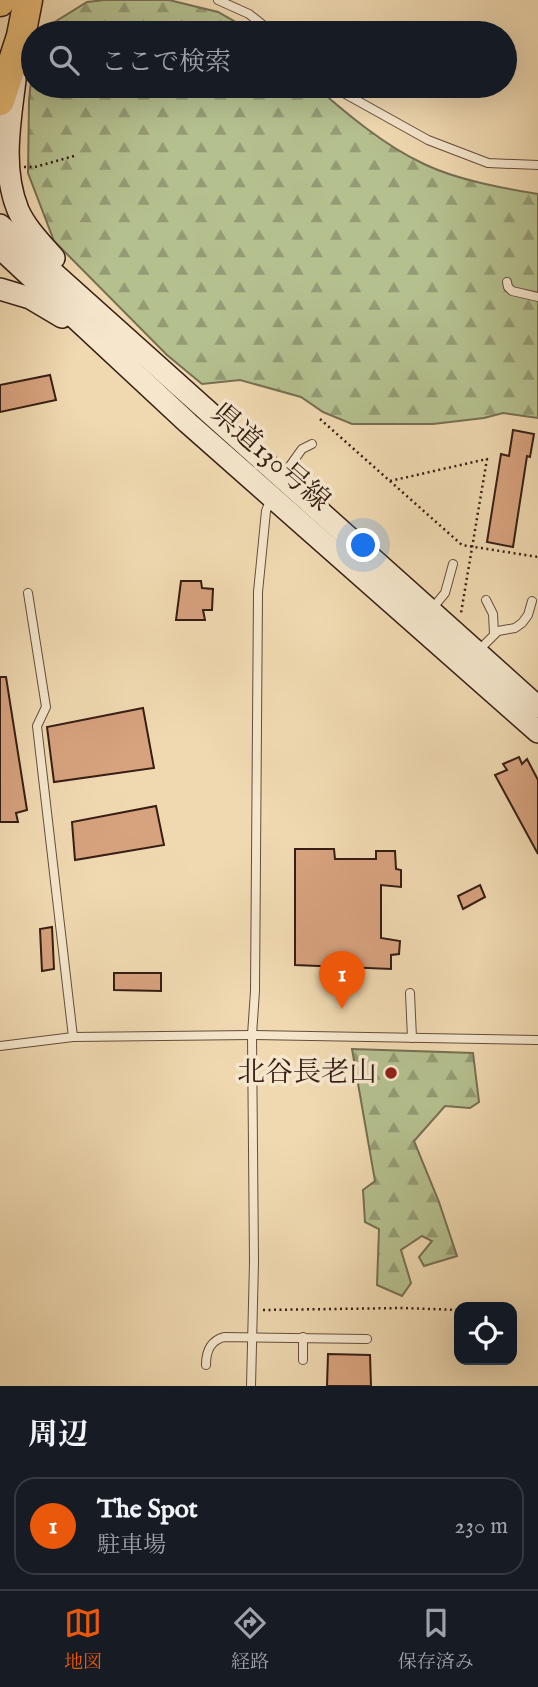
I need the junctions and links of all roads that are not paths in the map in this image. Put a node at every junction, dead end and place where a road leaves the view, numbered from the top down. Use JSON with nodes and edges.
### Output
{"nodes":[{"id":1,"x":28,"y":0,"type":"edge"},
{"id":2,"x":218,"y":0,"type":"edge"},
{"id":3,"x":24,"y":21,"type":"edge"},
{"id":4,"x":258,"y":21,"type":"edge"},
{"id":5,"x":21,"y":36,"type":"joint"},
{"id":6,"x":353,"y":98,"type":"edge"},
{"id":7,"x":0,"y":101,"type":"edge"},
{"id":8,"x":538,"y":165,"type":"edge"},
{"id":9,"x":0,"y":225,"type":"edge"},
{"id":10,"x":0,"y":248,"type":"edge"},
{"id":11,"x":507,"y":282,"type":"dead end"},
{"id":12,"x":0,"y":289,"type":"edge"},
{"id":13,"x":538,"y":297,"type":"edge"},
{"id":14,"x":128,"y":353,"type":"junction"},
{"id":15,"x":312,"y":444,"type":"dead end"},
{"id":16,"x":276,"y":488,"type":"junction"},
{"id":17,"x":453,"y":564,"type":"dead end"},
{"id":18,"x":28,"y":593,"type":"dead end"},
{"id":19,"x":485,"y":600,"type":"dead end"},
{"id":20,"x":532,"y":601,"type":"dead end"},
{"id":21,"x":431,"y":610,"type":"junction"},
{"id":22,"x":494,"y":634,"type":"junction"},
{"id":23,"x":477,"y":653,"type":"junction"},
{"id":24,"x":538,"y":706,"type":"edge"},
{"id":25,"x":538,"y":732,"type":"edge"},
{"id":26,"x":410,"y":993,"type":"dead end"},
{"id":27,"x":252,"y":1035,"type":"junction"},
{"id":28,"x":73,"y":1037,"type":"junction"},
{"id":29,"x":412,"y":1038,"type":"junction"},
{"id":30,"x":538,"y":1040,"type":"edge"},
{"id":31,"x":0,"y":1046,"type":"edge"},
{"id":32,"x":251,"y":1337,"type":"junction"},
{"id":33,"x":303,"y":1337,"type":"junction"},
{"id":34,"x":366,"y":1339,"type":"dead end"},
{"id":35,"x":303,"y":1360,"type":"dead end"},
{"id":36,"x":206,"y":1365,"type":"dead end"},
{"id":37,"x":251,"y":1386,"type":"edge"}],
"edges":[{"from":1,"to":3,"type":"highway"},
{"from":2,"to":4,"type":"lane"},
{"from":5,"to":7,"type":"highway"},
{"from":5,"to":14,"type":"main road"},
{"from":6,"to":8,"type":"lane"},
{"from":9,"to":14,"type":"main road","name":"県道130号線"},
{"from":10,"to":14,"type":"main road","name":"県道130号線"},
{"from":11,"to":13,"type":"lane"},
{"from":12,"to":14,"type":"main road"},
{"from":14,"to":16,"type":"main road","name":"県道130号線"},
{"from":15,"to":16,"type":"lane"},
{"from":16,"to":21,"type":"main road","name":"県道130号線"},
{"from":16,"to":25,"type":"main road","name":"県道130号線"},
{"from":16,"to":27,"type":"lane"},
{"from":17,"to":21,"type":"lane"},
{"from":18,"to":28,"type":"lane"},
{"from":19,"to":22,"type":"lane"},
{"from":20,"to":22,"type":"lane"},
{"from":21,"to":23,"type":"main road","name":"県道130号線"},
{"from":22,"to":23,"type":"lane"},
{"from":23,"to":24,"type":"main road","name":"県道130号線"},
{"from":26,"to":29,"type":"lane"},
{"from":27,"to":28,"type":"lane"},
{"from":27,"to":29,"type":"lane"},
{"from":27,"to":32,"type":"lane"},
{"from":28,"to":31,"type":"lane"},
{"from":29,"to":30,"type":"lane"},
{"from":32,"to":33,"type":"lane"},
{"from":32,"to":36,"type":"lane"},
{"from":32,"to":37,"type":"lane"},
{"from":33,"to":34,"type":"lane"},
{"from":33,"to":35,"type":"lane"}]}
